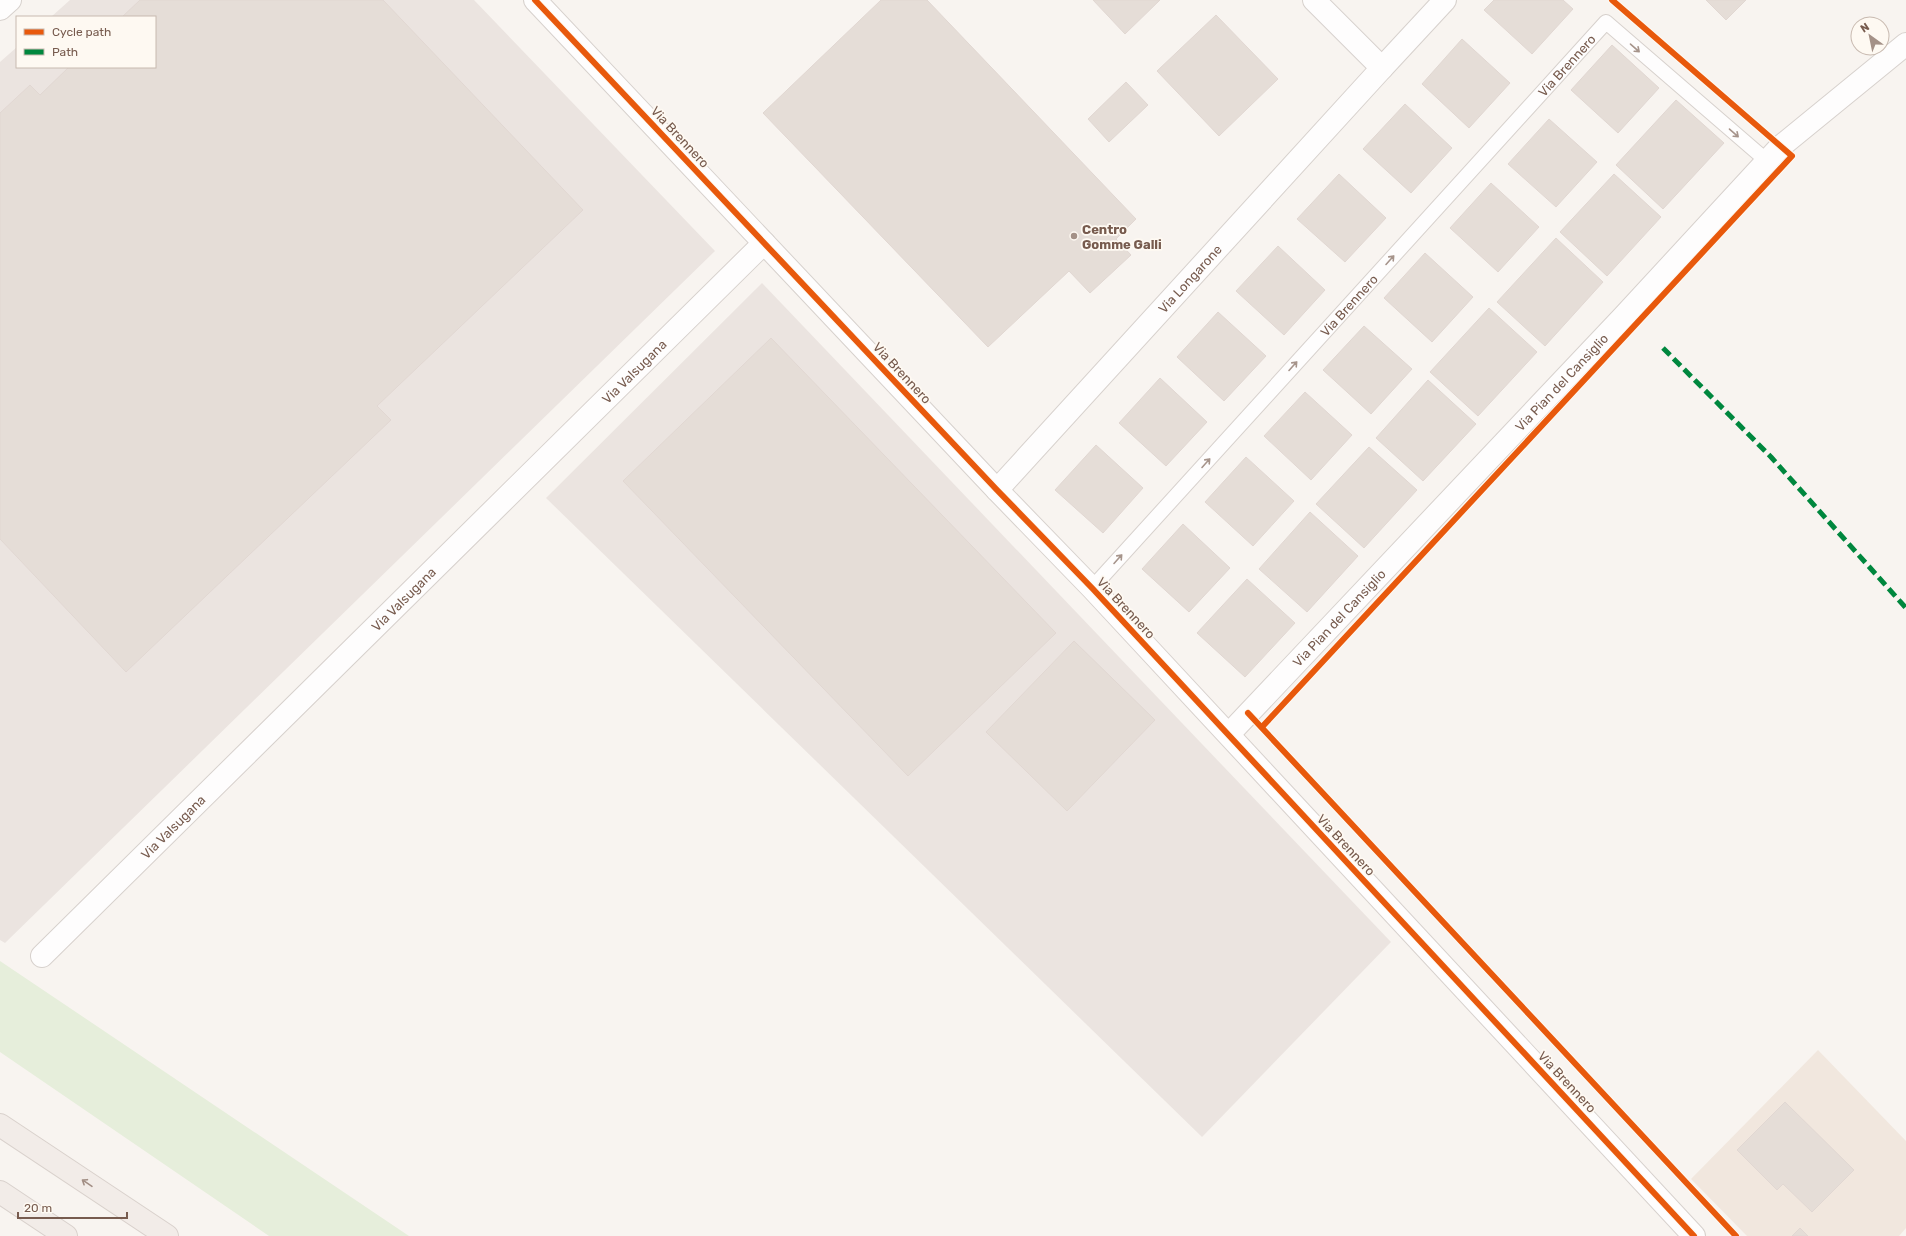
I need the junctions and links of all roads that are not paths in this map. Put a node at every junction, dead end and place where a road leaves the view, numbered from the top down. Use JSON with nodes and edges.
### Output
{"nodes":[{"id":1,"x":10,"y":0,"type":"edge"},
{"id":2,"x":535,"y":0,"type":"edge"},
{"id":3,"x":1314,"y":0,"type":"edge"},
{"id":4,"x":1445,"y":0,"type":"edge"},
{"id":5,"x":0,"y":9,"type":"edge"},
{"id":6,"x":1906,"y":44,"type":"edge"},
{"id":7,"x":1382,"y":68,"type":"junction"},
{"id":8,"x":1767,"y":161,"type":"junction"},
{"id":9,"x":764,"y":243,"type":"junction"},
{"id":10,"x":997,"y":490,"type":"junction"},
{"id":11,"x":1092,"y":588,"type":"junction"},
{"id":12,"x":1229,"y":734,"type":"junction"},
{"id":13,"x":42,"y":956,"type":"dead end"},
{"id":14,"x":0,"y":1125,"type":"edge"},
{"id":15,"x":0,"y":1192,"type":"edge"},
{"id":16,"x":66,"y":1236,"type":"edge"},
{"id":17,"x":166,"y":1236,"type":"edge"},
{"id":18,"x":1694,"y":1236,"type":"edge"}],
"edges":[{"from":1,"to":5,"type":"street"},
{"from":2,"to":9,"type":"street","name":"Via Brennero"},
{"from":3,"to":7,"type":"street"},
{"from":4,"to":7,"type":"street","name":"Via Longarone"},
{"from":6,"to":8,"type":"street","name":"Via Pian del Cansiglio"},
{"from":7,"to":10,"type":"street","name":"Via Longarone"},
{"from":11,"to":8,"type":"lane","name":"Via Brennero","one_way":true},
{"from":8,"to":12,"type":"street","name":"Via Pian del Cansiglio"},
{"from":9,"to":10,"type":"street","name":"Via Brennero"},
{"from":9,"to":13,"type":"street","name":"Via Valsugana"},
{"from":10,"to":11,"type":"street","name":"Via Brennero"},
{"from":11,"to":12,"type":"street","name":"Via Brennero"},
{"from":12,"to":18,"type":"street","name":"Via Brennero"},
{"from":17,"to":14,"type":"highway","one_way":true},
{"from":15,"to":16,"type":"highway"}]}
